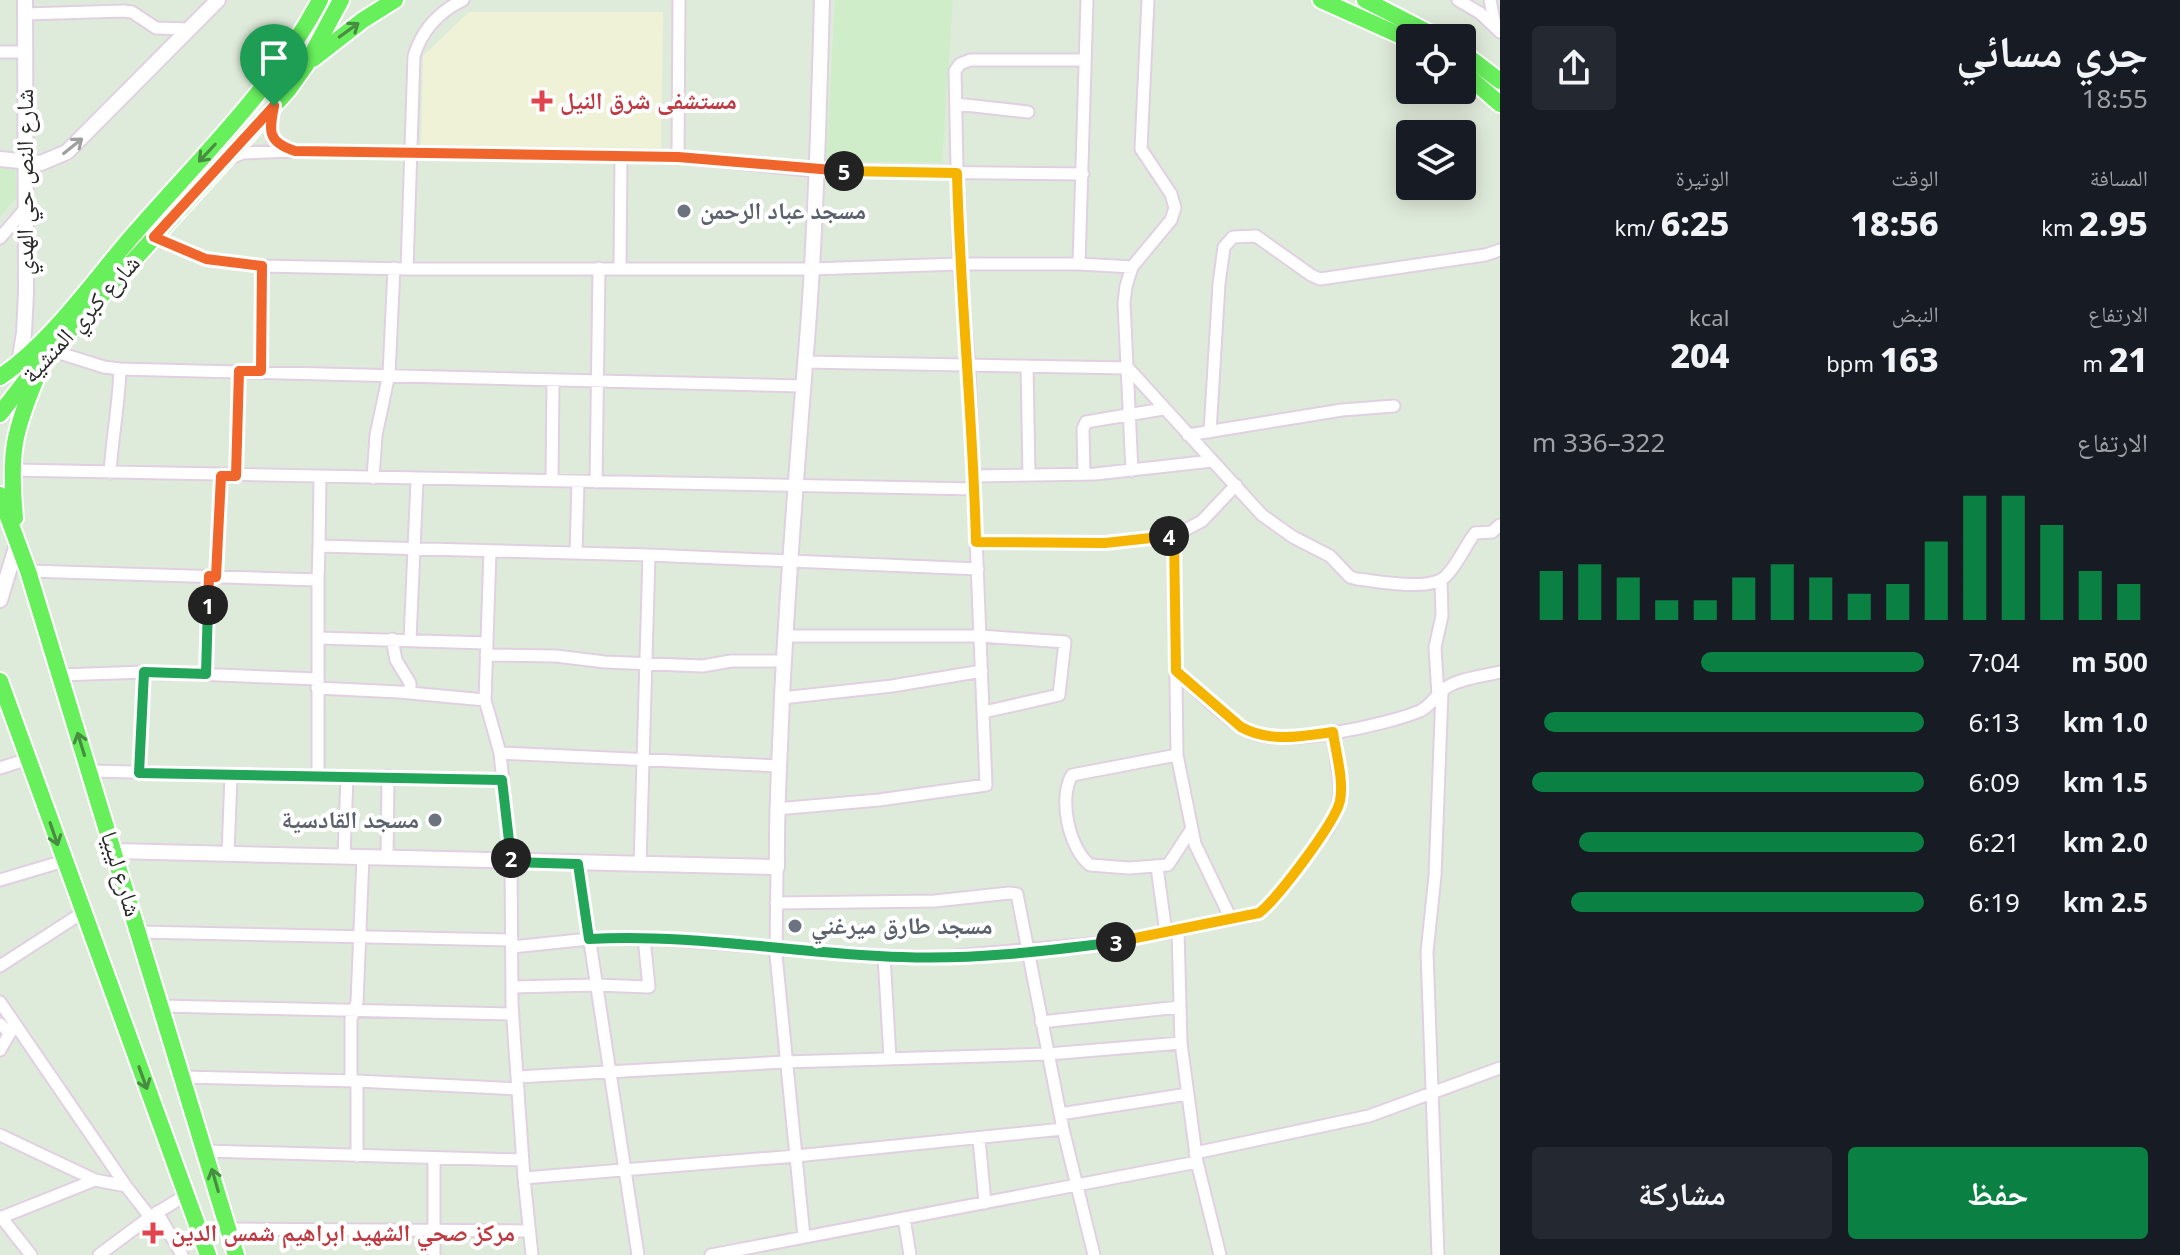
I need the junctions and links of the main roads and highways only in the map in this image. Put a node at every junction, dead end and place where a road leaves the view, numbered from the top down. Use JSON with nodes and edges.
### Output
{"nodes":[{"id":1,"x":320,"y":0,"type":"edge"},
{"id":2,"x":341,"y":0,"type":"edge"},
{"id":3,"x":395,"y":0,"type":"edge"},
{"id":4,"x":1321,"y":0,"type":"edge"},
{"id":5,"x":1365,"y":0,"type":"edge"},
{"id":6,"x":1412,"y":24,"type":"edge"},
{"id":7,"x":1396,"y":34,"type":"edge"},
{"id":8,"x":1476,"y":63,"type":"edge"},
{"id":9,"x":306,"y":65,"type":"junction"},
{"id":10,"x":1500,"y":81,"type":"edge"},
{"id":11,"x":1476,"y":83,"type":"edge"},
{"id":12,"x":1500,"y":104,"type":"edge"},
{"id":13,"x":48,"y":356,"type":"junction"},
{"id":14,"x":0,"y":377,"type":"edge"},
{"id":15,"x":0,"y":414,"type":"edge"},
{"id":16,"x":0,"y":495,"type":"edge"},
{"id":17,"x":17,"y":538,"type":"junction"},
{"id":18,"x":0,"y":681,"type":"edge"},
{"id":19,"x":208,"y":1255,"type":"edge"},
{"id":20,"x":236,"y":1255,"type":"edge"}],
"edges":[{"from":1,"to":14,"type":"main road","name":"شارع كبري المنشية","one_way":true},
{"from":2,"to":9,"type":"main road","name":"شارع كبري المنشية"},
{"from":9,"to":3,"type":"main road","one_way":true},
{"from":4,"to":7,"type":"main road"},
{"from":5,"to":6,"type":"main road"},
{"from":8,"to":10,"type":"main road"},
{"from":9,"to":13,"type":"main road","name":"شارع كبري المنشية"},
{"from":11,"to":12,"type":"main road"},
{"from":13,"to":15,"type":"main road","name":"شارع كبري المنشية"},
{"from":13,"to":17,"type":"main road"},
{"from":16,"to":17,"type":"main road","name":"شارع ليبيا"},
{"from":20,"to":17,"type":"main road","name":"شارع ليبيا","one_way":true},
{"from":18,"to":19,"type":"main road","name":"شارع ليبيا","one_way":true}]}
